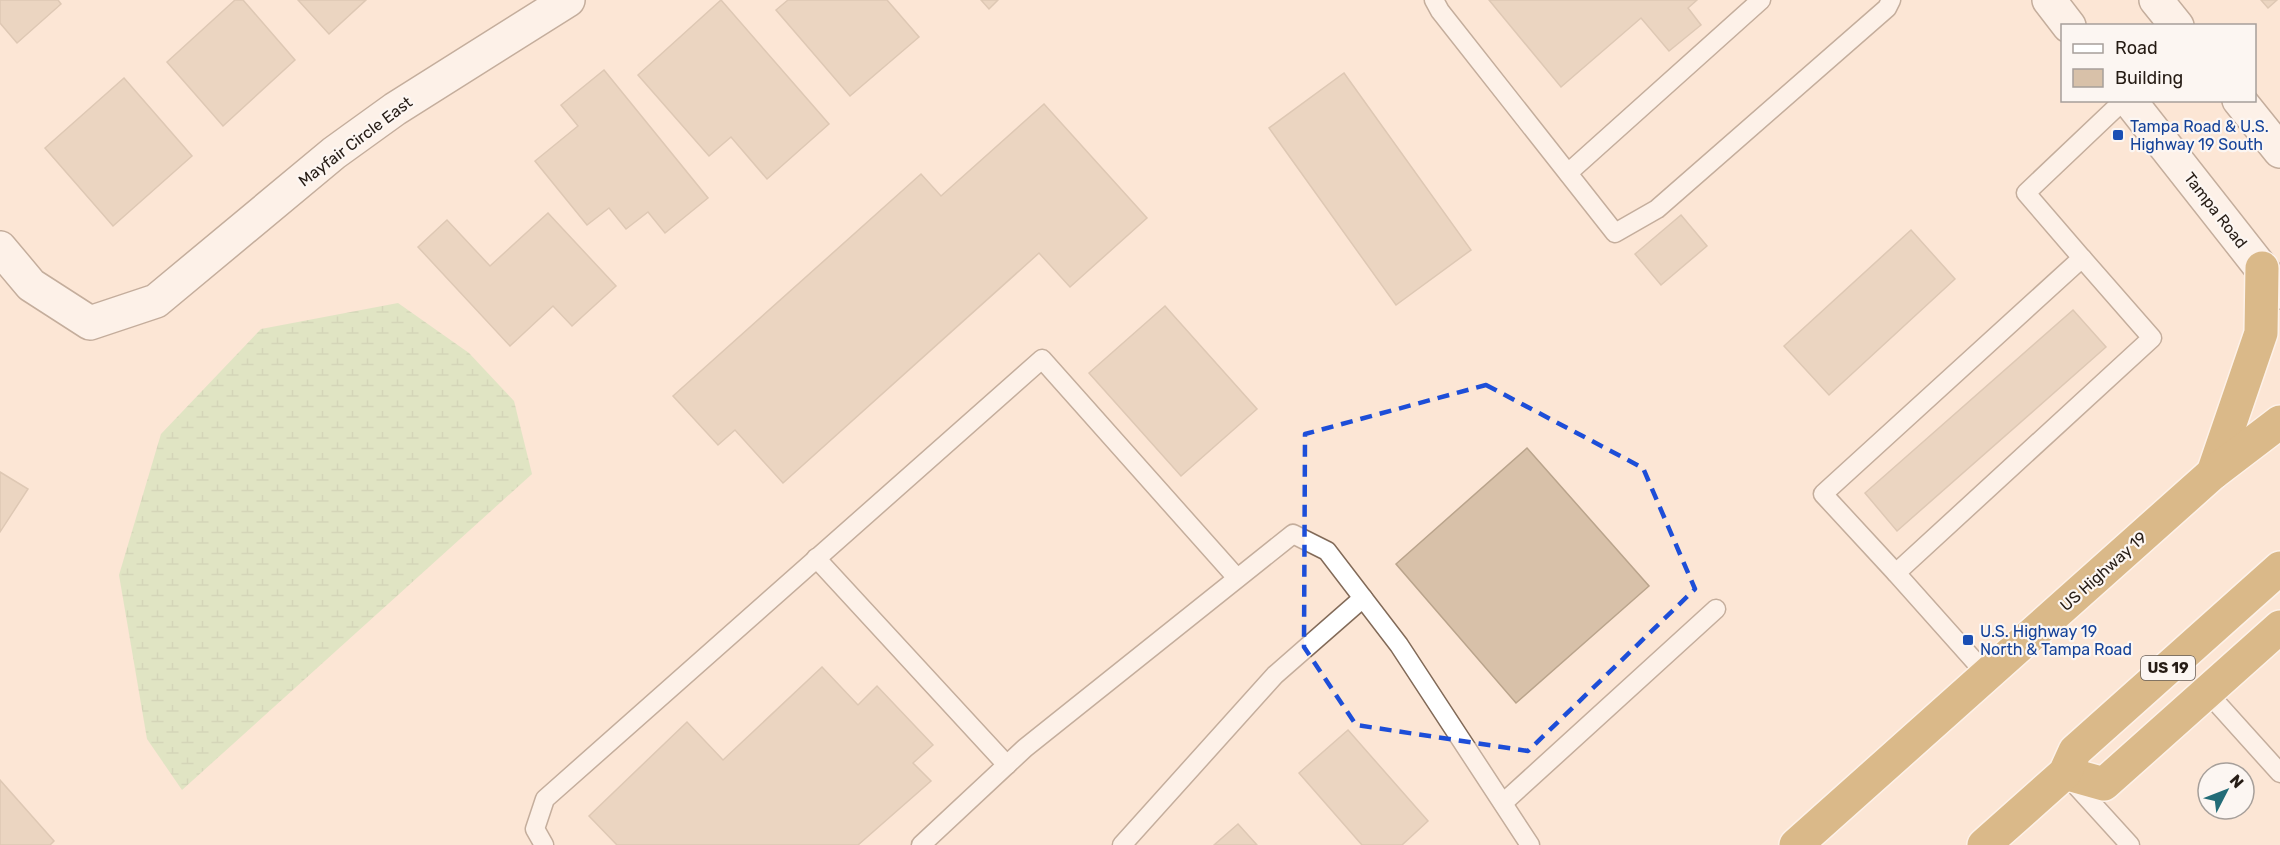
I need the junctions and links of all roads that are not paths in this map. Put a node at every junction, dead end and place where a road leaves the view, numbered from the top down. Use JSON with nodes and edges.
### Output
{"nodes":[{"id":1,"x":568,"y":0,"type":"edge"},
{"id":2,"x":1434,"y":0,"type":"edge"},
{"id":3,"x":1761,"y":0,"type":"edge"},
{"id":4,"x":1891,"y":0,"type":"edge"},
{"id":5,"x":2049,"y":0,"type":"edge"},
{"id":6,"x":2156,"y":0,"type":"edge"},
{"id":7,"x":2067,"y":24,"type":"edge"},
{"id":8,"x":2175,"y":24,"type":"edge"},
{"id":9,"x":2122,"y":102,"type":"edge"},
{"id":10,"x":2131,"y":102,"type":"edge"},
{"id":11,"x":2241,"y":102,"type":"edge"},
{"id":12,"x":2280,"y":149,"type":"edge"},
{"id":13,"x":1568,"y":173,"type":"junction"},
{"id":14,"x":0,"y":248,"type":"edge"},
{"id":15,"x":2082,"y":258,"type":"junction"},
{"id":16,"x":2271,"y":280,"type":"edge"},
{"id":17,"x":2280,"y":422,"type":"edge"},
{"id":18,"x":2213,"y":473,"type":"junction"},
{"id":19,"x":816,"y":558,"type":"junction"},
{"id":20,"x":2280,"y":568,"type":"edge"},
{"id":21,"x":1896,"y":573,"type":"junction"},
{"id":22,"x":1238,"y":578,"type":"junction"},
{"id":23,"x":1363,"y":598,"type":"junction"},
{"id":24,"x":1716,"y":609,"type":"dead end"},
{"id":25,"x":2280,"y":627,"type":"edge"},
{"id":26,"x":1987,"y":675,"type":"junction"},
{"id":27,"x":2207,"y":692,"type":"junction"},
{"id":28,"x":1006,"y":765,"type":"junction"},
{"id":29,"x":2280,"y":772,"type":"edge"},
{"id":30,"x":2064,"y":773,"type":"junction"},
{"id":31,"x":1503,"y":803,"type":"junction"},
{"id":32,"x":544,"y":845,"type":"edge"},
{"id":33,"x":921,"y":845,"type":"edge"},
{"id":34,"x":1122,"y":845,"type":"edge"},
{"id":35,"x":1530,"y":845,"type":"edge"},
{"id":36,"x":1796,"y":845,"type":"edge"},
{"id":37,"x":1984,"y":845,"type":"edge"},
{"id":38,"x":2130,"y":845,"type":"edge"}],
"edges":[{"from":1,"to":14,"type":"street","name":"Mayfair Circle East"},
{"from":2,"to":13,"type":"lane"},
{"from":3,"to":13,"type":"lane"},
{"from":4,"to":13,"type":"lane"},
{"from":5,"to":7,"type":"street"},
{"from":6,"to":8,"type":"street"},
{"from":9,"to":15,"type":"lane"},
{"from":10,"to":16,"type":"street","name":"Tampa Road"},
{"from":11,"to":12,"type":"street"},
{"from":15,"to":21,"type":"lane"},
{"from":15,"to":21,"type":"lane"},
{"from":16,"to":18,"type":"highway"},
{"from":17,"to":18,"type":"highway","name":"US Highway 19"},
{"from":18,"to":26,"type":"highway","name":"US Highway 19"},
{"from":19,"to":22,"type":"lane"},
{"from":19,"to":28,"type":"lane"},
{"from":19,"to":32,"type":"lane"},
{"from":20,"to":30,"type":"highway","number":"US 19"},
{"from":21,"to":26,"type":"lane"},
{"from":22,"to":23,"type":"lane"},
{"from":22,"to":28,"type":"lane"},
{"from":23,"to":31,"type":"lane"},
{"from":23,"to":34,"type":"lane"},
{"from":24,"to":31,"type":"lane"},
{"from":25,"to":27,"type":"highway"},
{"from":26,"to":36,"type":"highway","name":"US Highway 19"},
{"from":27,"to":29,"type":"lane"},
{"from":27,"to":30,"type":"highway"},
{"from":28,"to":33,"type":"lane"},
{"from":30,"to":37,"type":"highway","number":"US 19"},
{"from":30,"to":38,"type":"lane"},
{"from":31,"to":35,"type":"lane"}]}
